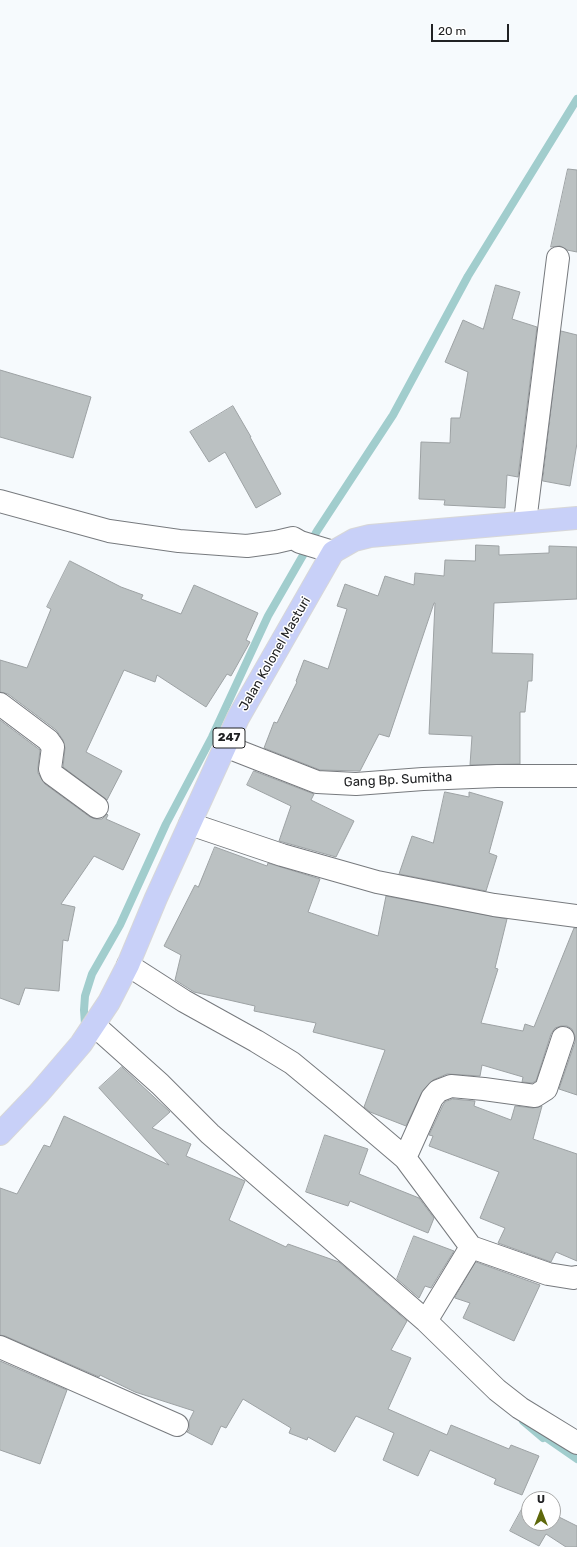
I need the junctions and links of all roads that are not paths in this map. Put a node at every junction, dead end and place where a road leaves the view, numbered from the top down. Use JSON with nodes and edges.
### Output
{"nodes":[{"id":1,"x":558,"y":258,"type":"dead end"},
{"id":2,"x":0,"y":501,"type":"edge"},
{"id":3,"x":577,"y":518,"type":"edge"},
{"id":4,"x":524,"y":522,"type":"junction"},
{"id":5,"x":328,"y":551,"type":"junction"},
{"id":6,"x":0,"y":704,"type":"edge"},
{"id":7,"x":225,"y":746,"type":"junction"},
{"id":8,"x":577,"y":776,"type":"edge"},
{"id":9,"x":97,"y":807,"type":"dead end"},
{"id":10,"x":190,"y":824,"type":"junction"},
{"id":11,"x":577,"y":916,"type":"edge"},
{"id":12,"x":128,"y":966,"type":"junction"},
{"id":13,"x":94,"y":1025,"type":"junction"},
{"id":14,"x":563,"y":1038,"type":"dead end"},
{"id":15,"x":0,"y":1134,"type":"edge"},
{"id":16,"x":405,"y":1158,"type":"junction"},
{"id":17,"x":471,"y":1247,"type":"junction"},
{"id":18,"x":577,"y":1277,"type":"edge"},
{"id":19,"x":426,"y":1321,"type":"junction"},
{"id":20,"x":0,"y":1347,"type":"edge"},
{"id":21,"x":177,"y":1425,"type":"dead end"},
{"id":22,"x":577,"y":1443,"type":"edge"}],
"edges":[{"from":1,"to":4,"type":"street"},
{"from":2,"to":5,"type":"street"},
{"from":3,"to":4,"type":"main road"},
{"from":4,"to":5,"type":"main road"},
{"from":5,"to":7,"type":"main road","name":"Jalan Kolonel Masturi","number":"247"},
{"from":6,"to":9,"type":"street"},
{"from":7,"to":8,"type":"street","name":"Gang Bp. Sumitha"},
{"from":7,"to":10,"type":"main road","name":"Jalan Kolonel Masturi","number":"247"},
{"from":10,"to":11,"type":"street"},
{"from":10,"to":12,"type":"main road","name":"Jalan Kolonel Masturi","number":"247"},
{"from":12,"to":13,"type":"main road","name":"Jalan Kolonel Masturi","number":"247"},
{"from":12,"to":16,"type":"street"},
{"from":13,"to":15,"type":"main road","name":"Jalan Kolonel Masturi","number":"247"},
{"from":13,"to":19,"type":"street"},
{"from":14,"to":16,"type":"street"},
{"from":16,"to":17,"type":"street"},
{"from":17,"to":18,"type":"street"},
{"from":17,"to":19,"type":"street"},
{"from":19,"to":22,"type":"street"},
{"from":20,"to":21,"type":"street"}]}
